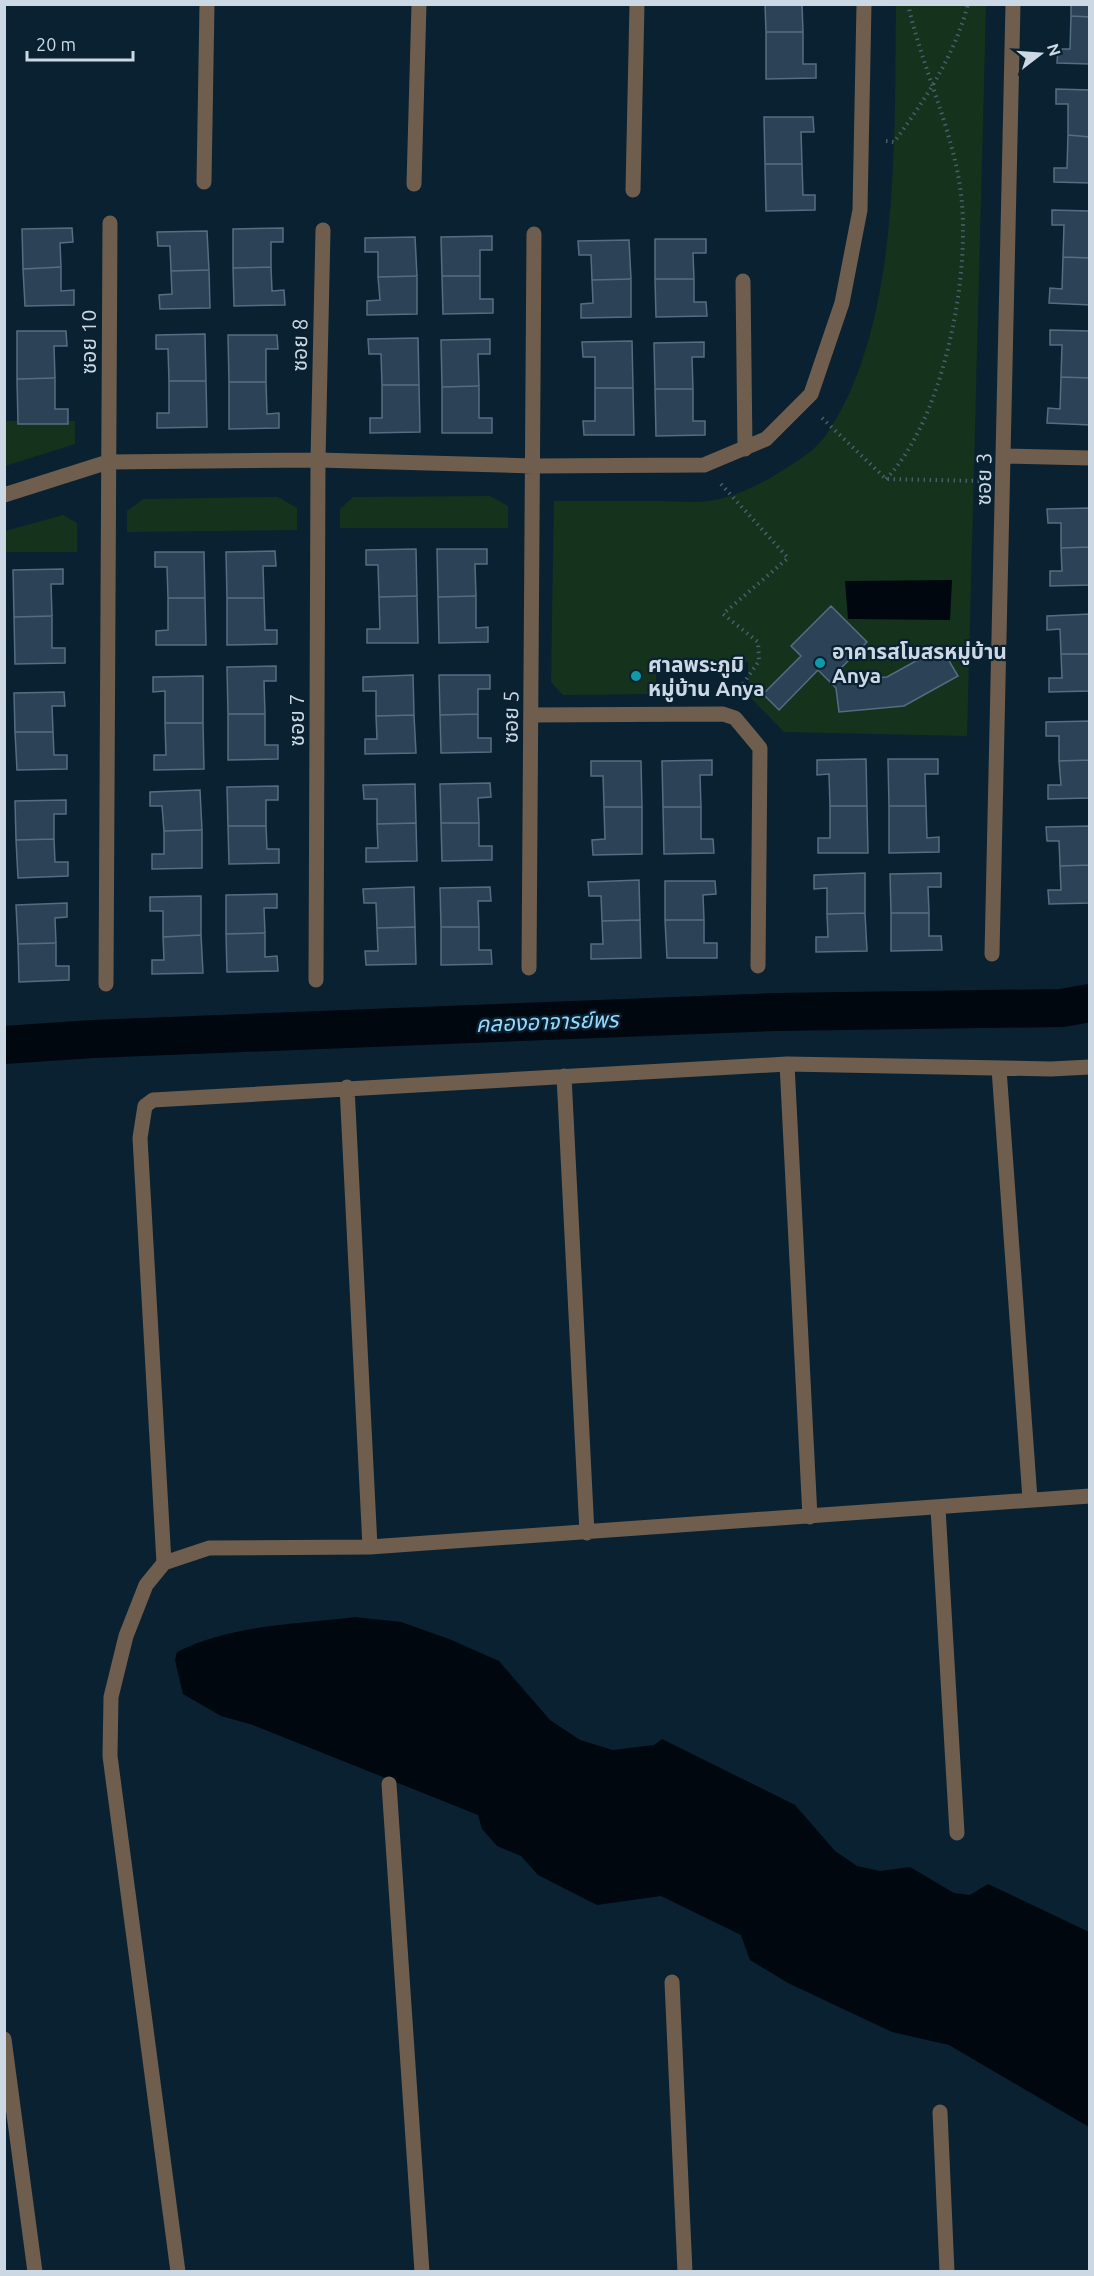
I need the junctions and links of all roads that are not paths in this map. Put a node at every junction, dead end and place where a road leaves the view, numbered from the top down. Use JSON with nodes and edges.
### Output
{"nodes":[{"id":1,"x":207,"y":4,"type":"edge"},
{"id":2,"x":419,"y":4,"type":"edge"},
{"id":3,"x":637,"y":4,"type":"edge"},
{"id":4,"x":864,"y":4,"type":"edge"},
{"id":5,"x":1012,"y":4,"type":"edge"},
{"id":6,"x":204,"y":182,"type":"dead end"},
{"id":7,"x":414,"y":184,"type":"dead end"},
{"id":8,"x":633,"y":190,"type":"dead end"},
{"id":9,"x":110,"y":223,"type":"dead end"},
{"id":10,"x":323,"y":230,"type":"dead end"},
{"id":11,"x":534,"y":234,"type":"dead end"},
{"id":12,"x":743,"y":281,"type":"dead end"},
{"id":13,"x":745,"y":449,"type":"junction"},
{"id":14,"x":1004,"y":456,"type":"junction"},
{"id":15,"x":1089,"y":458,"type":"edge"},
{"id":16,"x":318,"y":460,"type":"junction"},
{"id":17,"x":108,"y":462,"type":"junction"},
{"id":18,"x":533,"y":466,"type":"junction"},
{"id":19,"x":4,"y":495,"type":"edge"},
{"id":20,"x":531,"y":715,"type":"junction"},
{"id":21,"x":992,"y":954,"type":"dead end"},
{"id":22,"x":758,"y":966,"type":"dead end"},
{"id":23,"x":529,"y":968,"type":"dead end"},
{"id":24,"x":316,"y":980,"type":"dead end"},
{"id":25,"x":105,"y":984,"type":"dead end"},
{"id":26,"x":787,"y":1064,"type":"junction"},
{"id":27,"x":1089,"y":1067,"type":"edge"},
{"id":28,"x":999,"y":1068,"type":"junction"},
{"id":29,"x":564,"y":1076,"type":"junction"},
{"id":30,"x":347,"y":1087,"type":"junction"},
{"id":31,"x":1089,"y":1496,"type":"edge"},
{"id":32,"x":1030,"y":1499,"type":"junction"},
{"id":33,"x":938,"y":1508,"type":"junction"},
{"id":34,"x":810,"y":1516,"type":"junction"},
{"id":35,"x":587,"y":1533,"type":"junction"},
{"id":36,"x":370,"y":1547,"type":"junction"},
{"id":37,"x":164,"y":1563,"type":"junction"},
{"id":38,"x":389,"y":1784,"type":"dead end"},
{"id":39,"x":957,"y":1833,"type":"dead end"},
{"id":40,"x":672,"y":1982,"type":"dead end"},
{"id":41,"x":4,"y":2039,"type":"edge"},
{"id":42,"x":939,"y":2112,"type":"dead end"},
{"id":43,"x":35,"y":2271,"type":"edge"},
{"id":44,"x":178,"y":2271,"type":"edge"},
{"id":45,"x":422,"y":2271,"type":"edge"},
{"id":46,"x":685,"y":2271,"type":"edge"},
{"id":47,"x":947,"y":2271,"type":"edge"}],
"edges":[{"from":1,"to":6,"type":"street"},
{"from":2,"to":7,"type":"street"},
{"from":3,"to":8,"type":"street"},
{"from":4,"to":13,"type":"street"},
{"from":5,"to":14,"type":"street","name":"ซอย 3"},
{"from":9,"to":17,"type":"street","name":"ซอย 10"},
{"from":10,"to":16,"type":"street","name":"ซอย 8"},
{"from":11,"to":18,"type":"street","name":"ซอย 5"},
{"from":12,"to":13,"type":"street"},
{"from":13,"to":18,"type":"street"},
{"from":14,"to":15,"type":"street"},
{"from":14,"to":21,"type":"street","name":"ซอย 3"},
{"from":16,"to":17,"type":"street"},
{"from":16,"to":18,"type":"street"},
{"from":16,"to":24,"type":"street","name":"ซอย 7"},
{"from":17,"to":19,"type":"street"},
{"from":17,"to":25,"type":"street","name":"ซอย 10"},
{"from":18,"to":20,"type":"street","name":"ซอย 5"},
{"from":20,"to":22,"type":"street"},
{"from":20,"to":23,"type":"street","name":"ซอย 5"},
{"from":26,"to":28,"type":"street"},
{"from":26,"to":29,"type":"street"},
{"from":26,"to":34,"type":"street"},
{"from":27,"to":28,"type":"street"},
{"from":28,"to":32,"type":"street"},
{"from":29,"to":30,"type":"street"},
{"from":29,"to":35,"type":"street"},
{"from":30,"to":36,"type":"street"},
{"from":30,"to":37,"type":"street"},
{"from":31,"to":32,"type":"street"},
{"from":32,"to":33,"type":"street"},
{"from":33,"to":34,"type":"street"},
{"from":33,"to":39,"type":"street"},
{"from":34,"to":35,"type":"street"},
{"from":35,"to":36,"type":"street"},
{"from":36,"to":37,"type":"street"},
{"from":37,"to":44,"type":"street"},
{"from":38,"to":45,"type":"street"},
{"from":40,"to":46,"type":"street"},
{"from":41,"to":43,"type":"street"},
{"from":42,"to":47,"type":"street"}]}
